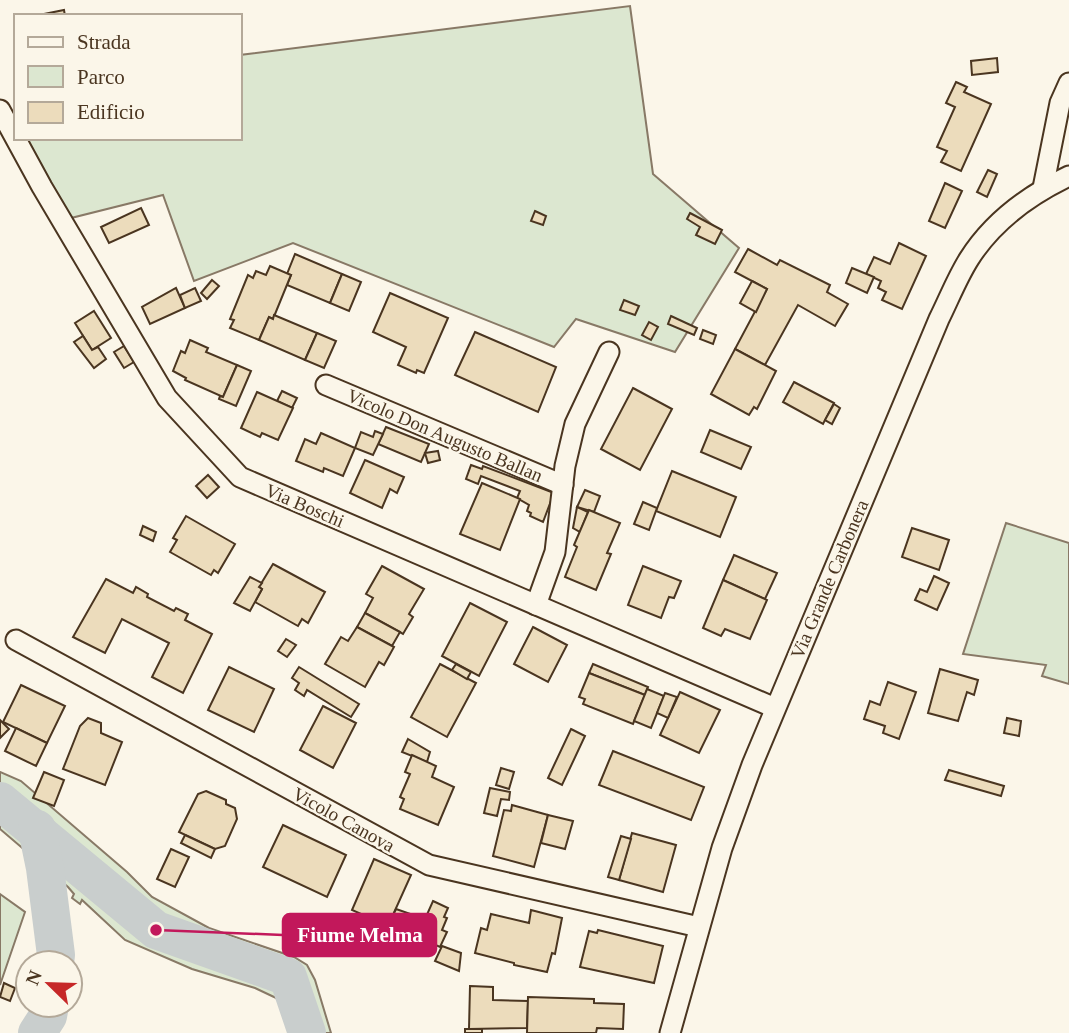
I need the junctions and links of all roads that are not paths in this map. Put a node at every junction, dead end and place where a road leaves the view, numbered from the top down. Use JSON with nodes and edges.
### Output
{"nodes":[{"id":1,"x":1069,"y":83,"type":"edge"},
{"id":2,"x":0,"y":110,"type":"edge"},
{"id":3,"x":14,"y":136,"type":"edge"},
{"id":4,"x":16,"y":140,"type":"edge"},
{"id":5,"x":1069,"y":176,"type":"edge"},
{"id":6,"x":1042,"y":188,"type":"junction"},
{"id":7,"x":609,"y":352,"type":"dead end"},
{"id":8,"x":326,"y":385,"type":"dead end"},
{"id":9,"x":563,"y":485,"type":"junction"},
{"id":10,"x":536,"y":605,"type":"junction"},
{"id":11,"x":16,"y":640,"type":"dead end"},
{"id":12,"x":775,"y":708,"type":"junction"},
{"id":13,"x":699,"y":927,"type":"junction"},
{"id":14,"x":670,"y":1033,"type":"edge"}],
"edges":[{"from":1,"to":6,"type":"street"},
{"from":2,"to":3,"type":"street","name":"Via Boschi"},
{"from":4,"to":10,"type":"street","name":"Via Boschi"},
{"from":5,"to":6,"type":"street","name":"Via Grande Carbonera"},
{"from":6,"to":12,"type":"street","name":"Via Grande Carbonera"},
{"from":7,"to":9,"type":"street","name":"Vicolo Don Augusto Ballan"},
{"from":8,"to":9,"type":"street","name":"Vicolo Don Augusto Ballan"},
{"from":9,"to":10,"type":"street","name":"Vicolo Don Augusto Ballan"},
{"from":10,"to":12,"type":"street","name":"Via Boschi"},
{"from":11,"to":13,"type":"street","name":"Vicolo Canova"},
{"from":12,"to":13,"type":"street","name":"Via Grande Carbonera"},
{"from":13,"to":14,"type":"street","name":"Via Grande Carbonera"}]}
